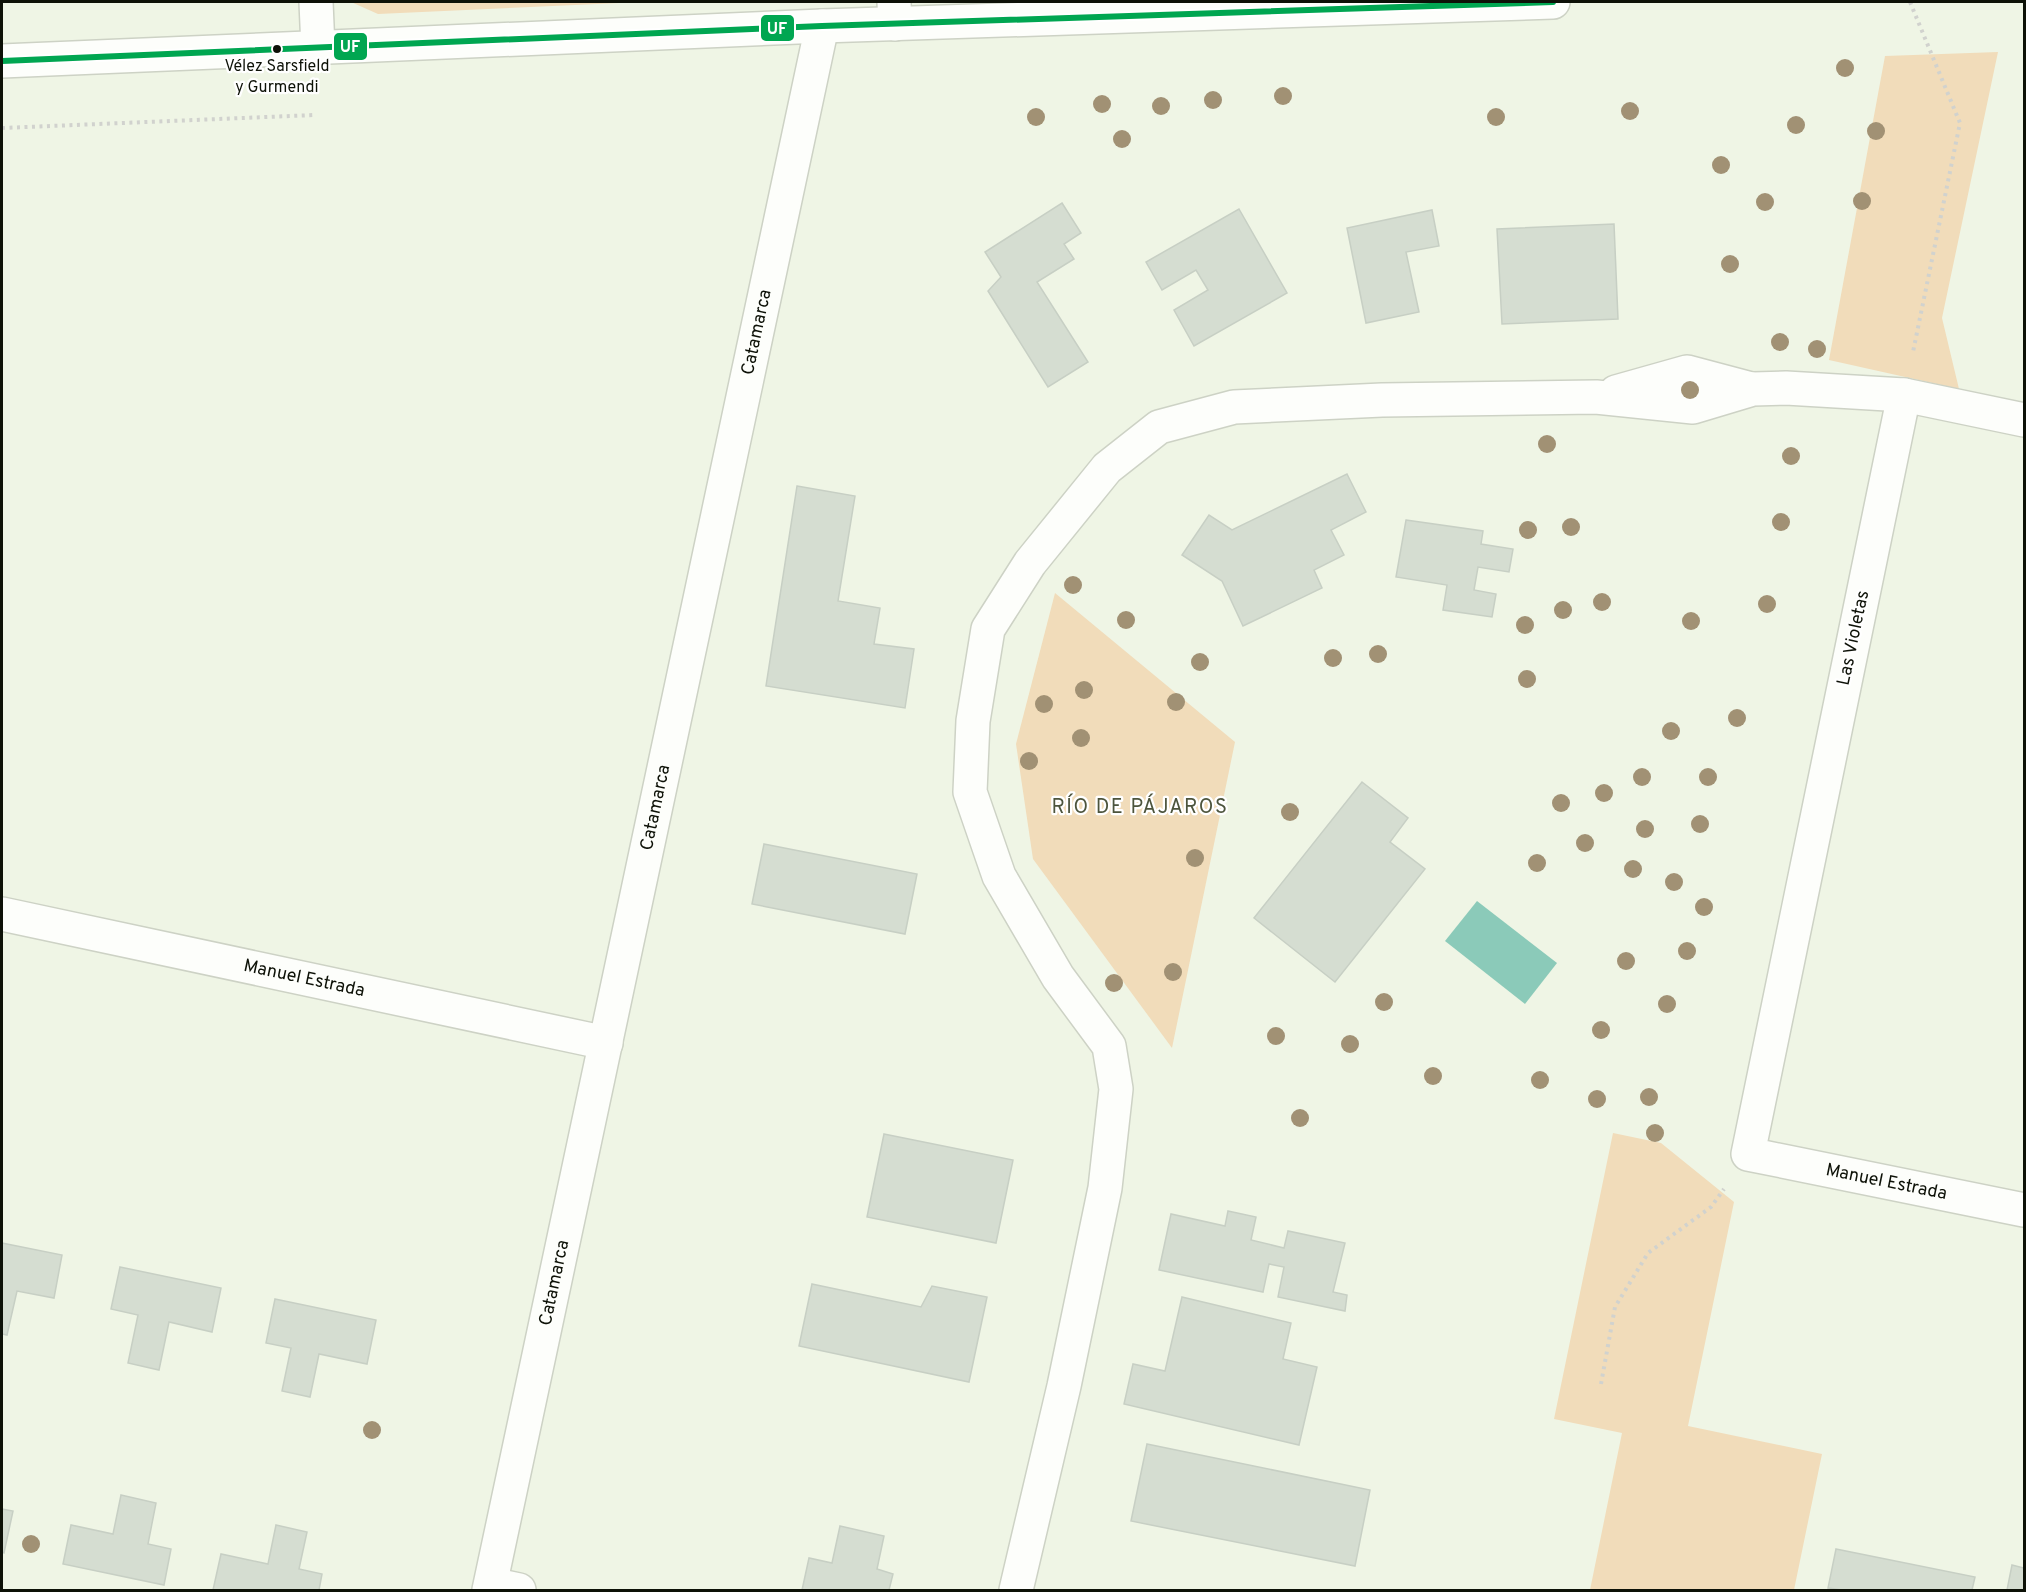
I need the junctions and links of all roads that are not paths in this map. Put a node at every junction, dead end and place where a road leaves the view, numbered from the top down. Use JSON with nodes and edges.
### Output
{"nodes":[{"id":1,"x":316,"y":2,"type":"edge"},
{"id":2,"x":1552,"y":2,"type":"edge"},
{"id":3,"x":894,"y":13,"type":"edge"},
{"id":4,"x":822,"y":26,"type":"junction"},
{"id":5,"x":318,"y":48,"type":"junction"},
{"id":6,"x":2,"y":61,"type":"edge"},
{"id":7,"x":1904,"y":395,"type":"junction"},
{"id":8,"x":2025,"y":420,"type":"edge"},
{"id":9,"x":2,"y":914,"type":"edge"},
{"id":10,"x":606,"y":1043,"type":"junction"},
{"id":11,"x":1748,"y":1154,"type":"joint"},
{"id":12,"x":2025,"y":1210,"type":"edge"},
{"id":13,"x":500,"y":1588,"type":"edge"},
{"id":14,"x":1016,"y":1590,"type":"edge"}],
"edges":[{"from":1,"to":5,"type":"street"},
{"from":2,"to":3,"type":"street"},
{"from":3,"to":4,"type":"street"},
{"from":4,"to":5,"type":"street"},
{"from":4,"to":10,"type":"street","name":"Catamarca"},
{"from":5,"to":6,"type":"street"},
{"from":7,"to":8,"type":"street"},
{"from":7,"to":11,"type":"street","name":"Las Violetas"},
{"from":7,"to":14,"type":"street"},
{"from":9,"to":10,"type":"street","name":"Manuel Estrada"},
{"from":10,"to":13,"type":"street","name":"Catamarca"},
{"from":11,"to":12,"type":"street","name":"Manuel Estrada"}]}
